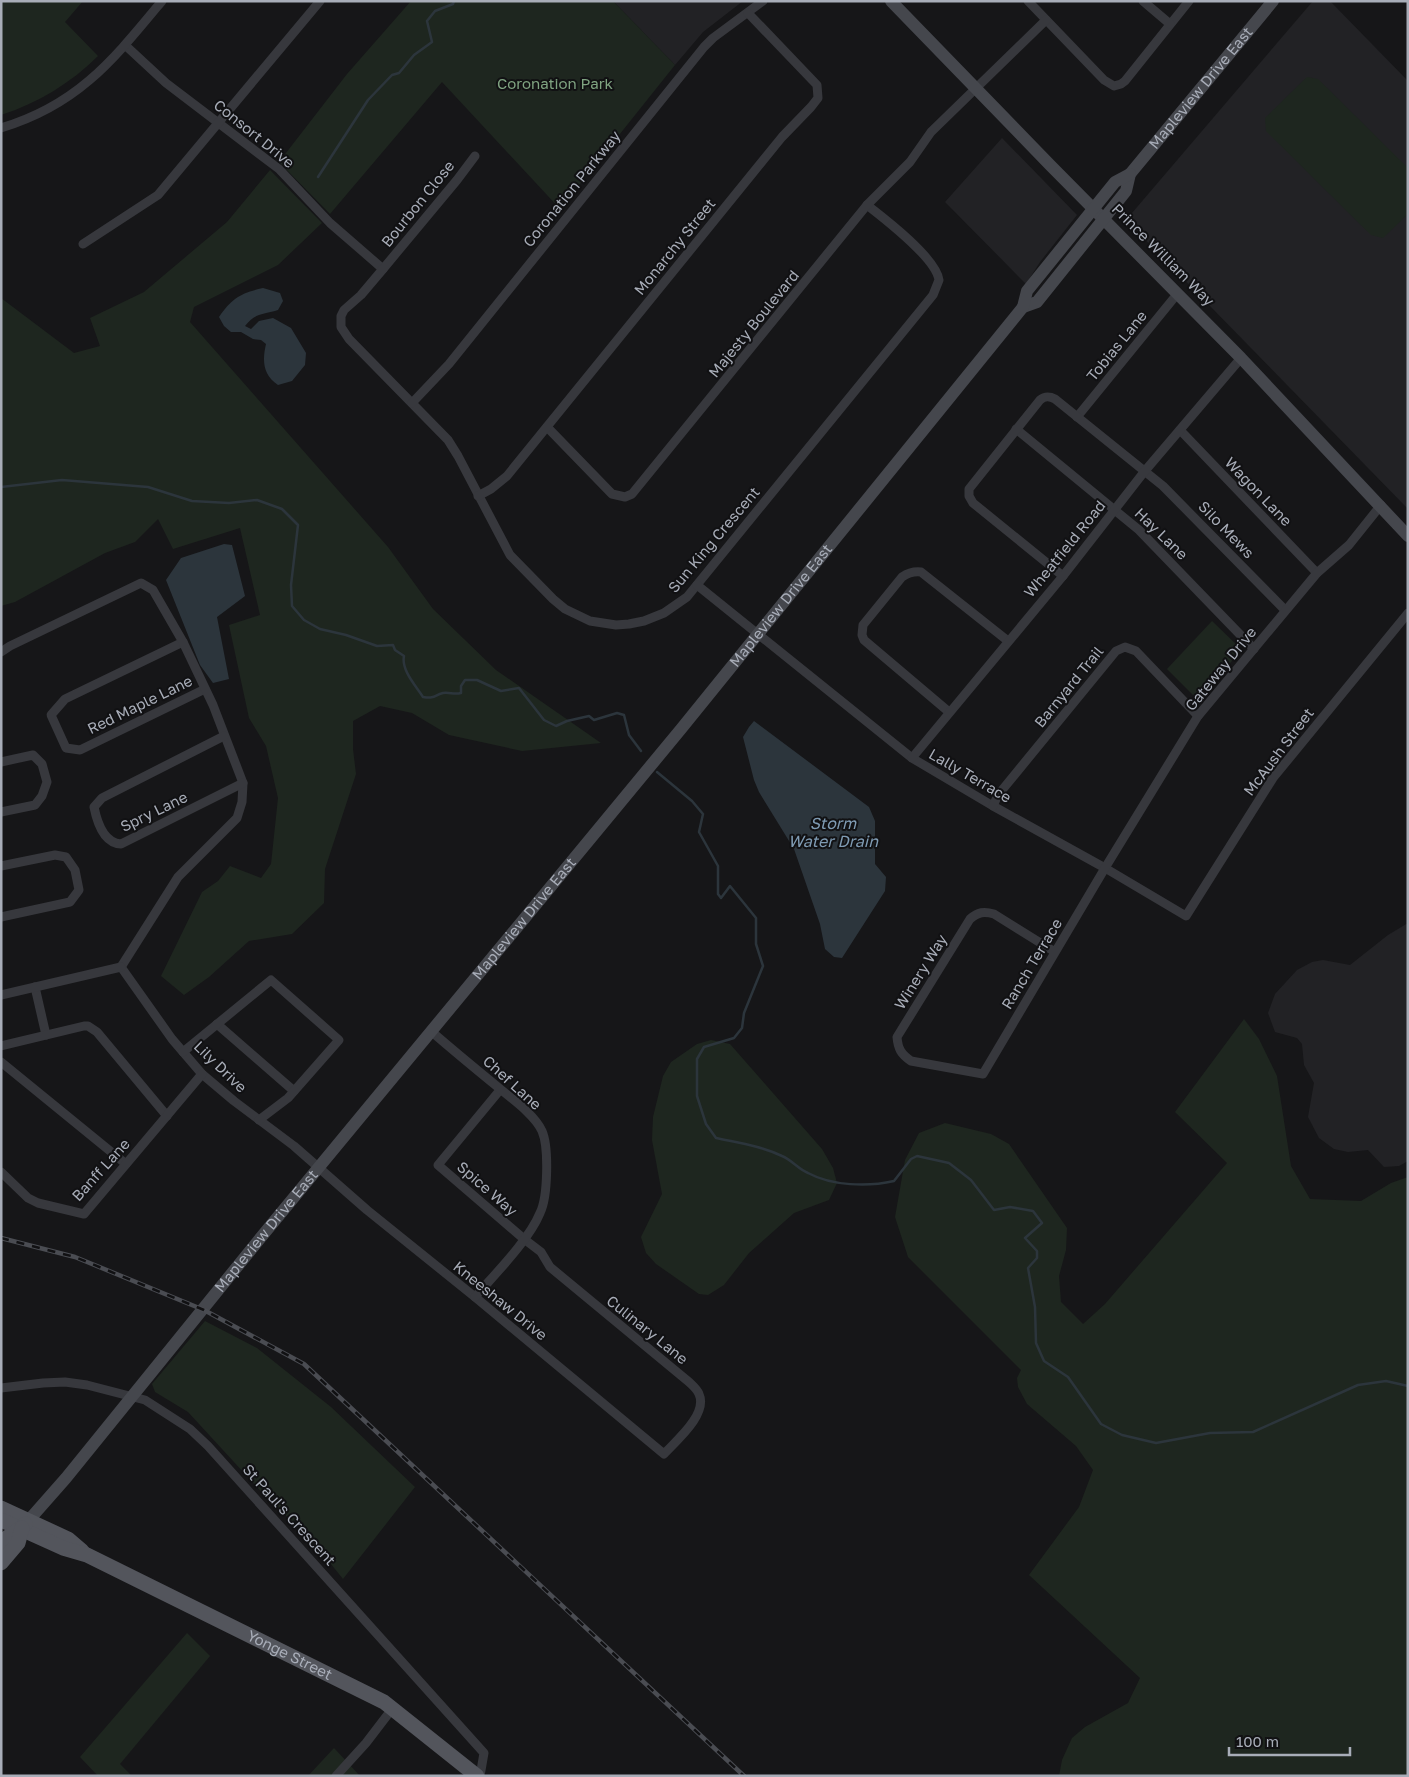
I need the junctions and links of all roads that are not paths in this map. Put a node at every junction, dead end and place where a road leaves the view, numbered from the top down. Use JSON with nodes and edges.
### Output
{"nodes":[{"id":1,"x":162,"y":1,"type":"edge"},
{"id":2,"x":320,"y":1,"type":"edge"},
{"id":3,"x":763,"y":1,"type":"edge"},
{"id":4,"x":891,"y":1,"type":"edge"},
{"id":5,"x":1028,"y":1,"type":"edge"},
{"id":6,"x":1144,"y":1,"type":"edge"},
{"id":7,"x":1189,"y":1,"type":"edge"},
{"id":8,"x":1273,"y":1,"type":"edge"},
{"id":9,"x":748,"y":13,"type":"junction"},
{"id":10,"x":1046,"y":20,"type":"junction"},
{"id":11,"x":1170,"y":24,"type":"junction"},
{"id":12,"x":125,"y":45,"type":"junction"},
{"id":13,"x":975,"y":88,"type":"junction"},
{"id":14,"x":218,"y":123,"type":"junction"},
{"id":15,"x":1,"y":128,"type":"edge"},
{"id":16,"x":474,"y":156,"type":"dead end"},
{"id":17,"x":1130,"y":174,"type":"junction"},
{"id":18,"x":867,"y":205,"type":"junction"},
{"id":19,"x":1093,"y":209,"type":"junction"},
{"id":20,"x":1103,"y":218,"type":"junction"},
{"id":21,"x":83,"y":244,"type":"dead end"},
{"id":22,"x":383,"y":269,"type":"junction"},
{"id":23,"x":1178,"y":293,"type":"junction"},
{"id":24,"x":1023,"y":307,"type":"junction"},
{"id":25,"x":1241,"y":358,"type":"junction"},
{"id":26,"x":412,"y":403,"type":"junction"},
{"id":27,"x":1077,"y":417,"type":"junction"},
{"id":28,"x":547,"y":427,"type":"junction"},
{"id":29,"x":1016,"y":429,"type":"junction"},
{"id":30,"x":1180,"y":430,"type":"junction"},
{"id":31,"x":1144,"y":472,"type":"junction"},
{"id":32,"x":478,"y":496,"type":"junction"},
{"id":33,"x":1381,"y":506,"type":"junction"},
{"id":34,"x":1114,"y":509,"type":"junction"},
{"id":35,"x":1408,"y":536,"type":"edge"},
{"id":36,"x":1317,"y":573,"type":"junction"},
{"id":37,"x":1063,"y":576,"type":"junction"},
{"id":38,"x":698,"y":585,"type":"junction"},
{"id":39,"x":1285,"y":610,"type":"junction"},
{"id":40,"x":1408,"y":613,"type":"edge"},
{"id":41,"x":757,"y":634,"type":"junction"},
{"id":42,"x":1008,"y":641,"type":"junction"},
{"id":43,"x":183,"y":642,"type":"junction"},
{"id":44,"x":1254,"y":649,"type":"junction"},
{"id":45,"x":1,"y":652,"type":"edge"},
{"id":46,"x":204,"y":689,"type":"junction"},
{"id":47,"x":949,"y":712,"type":"junction"},
{"id":48,"x":1198,"y":716,"type":"junction"},
{"id":49,"x":224,"y":736,"type":"junction"},
{"id":50,"x":912,"y":758,"type":"junction"},
{"id":51,"x":1,"y":762,"type":"edge"},
{"id":52,"x":242,"y":783,"type":"junction"},
{"id":53,"x":992,"y":806,"type":"junction"},
{"id":54,"x":1,"y":812,"type":"edge"},
{"id":55,"x":1,"y":866,"type":"edge"},
{"id":56,"x":1105,"y":868,"type":"junction"},
{"id":57,"x":1186,"y":916,"type":"joint"},
{"id":58,"x":1,"y":917,"type":"edge"},
{"id":59,"x":1055,"y":952,"type":"junction"},
{"id":60,"x":121,"y":967,"type":"junction"},
{"id":61,"x":35,"y":987,"type":"junction"},
{"id":62,"x":1,"y":995,"type":"edge"},
{"id":63,"x":217,"y":1024,"type":"junction"},
{"id":64,"x":432,"y":1032,"type":"junction"},
{"id":65,"x":46,"y":1035,"type":"junction"},
{"id":66,"x":1,"y":1046,"type":"edge"},
{"id":67,"x":183,"y":1052,"type":"junction"},
{"id":68,"x":1,"y":1062,"type":"edge"},
{"id":69,"x":202,"y":1074,"type":"junction"},
{"id":70,"x":983,"y":1074,"type":"joint"},
{"id":71,"x":500,"y":1090,"type":"junction"},
{"id":72,"x":294,"y":1091,"type":"junction"},
{"id":73,"x":166,"y":1116,"type":"junction"},
{"id":74,"x":259,"y":1120,"type":"junction"},
{"id":75,"x":126,"y":1164,"type":"junction"},
{"id":76,"x":318,"y":1169,"type":"junction"},
{"id":77,"x":1,"y":1172,"type":"edge"},
{"id":78,"x":524,"y":1239,"type":"junction"},
{"id":79,"x":475,"y":1297,"type":"junction"},
{"id":80,"x":1,"y":1388,"type":"edge"},
{"id":81,"x":132,"y":1396,"type":"junction"},
{"id":82,"x":664,"y":1454,"type":"joint"},
{"id":83,"x":1,"y":1508,"type":"edge"},
{"id":84,"x":1,"y":1520,"type":"edge"},
{"id":85,"x":25,"y":1524,"type":"junction"},
{"id":86,"x":1,"y":1543,"type":"edge"},
{"id":87,"x":1,"y":1564,"type":"edge"},
{"id":88,"x":392,"y":1709,"type":"junction"},
{"id":89,"x":336,"y":1776,"type":"edge"},
{"id":90,"x":479,"y":1776,"type":"edge"}],
"edges":[{"from":1,"to":12,"type":"street"},
{"from":2,"to":14,"type":"street"},
{"from":3,"to":9,"type":"street","name":"Coronation Parkway"},
{"from":4,"to":13,"type":"main road","name":"Prince William Way"},
{"from":5,"to":10,"type":"street"},
{"from":6,"to":11,"type":"street"},
{"from":7,"to":11,"type":"street"},
{"from":8,"to":17,"type":"main road","name":"Mapleview Drive East"},
{"from":9,"to":26,"type":"street","name":"Coronation Parkway"},
{"from":9,"to":28,"type":"street","name":"Monarchy Street"},
{"from":10,"to":11,"type":"street"},
{"from":10,"to":13,"type":"street","name":"Majesty Boulevard"},
{"from":12,"to":14,"type":"street","name":"Consort Drive"},
{"from":12,"to":15,"type":"street"},
{"from":13,"to":18,"type":"street","name":"Majesty Boulevard"},
{"from":13,"to":19,"type":"main road","name":"Prince William Way"},
{"from":14,"to":21,"type":"street"},
{"from":14,"to":22,"type":"street","name":"Consort Drive"},
{"from":16,"to":22,"type":"street","name":"Bourbon Close"},
{"from":17,"to":19,"type":"main road","name":"Mapleview Drive East"},
{"from":17,"to":20,"type":"main road","name":"Mapleview Drive East"},
{"from":18,"to":28,"type":"street","name":"Majesty Boulevard"},
{"from":18,"to":38,"type":"street","name":"Sun King Crescent"},
{"from":19,"to":20,"type":"main road","name":"Prince William Way"},
{"from":19,"to":24,"type":"main road","name":"Mapleview Drive East"},
{"from":20,"to":23,"type":"main road","name":"Prince William Way"},
{"from":20,"to":24,"type":"main road","name":"Mapleview Drive East"},
{"from":22,"to":26,"type":"street","name":"Sun King Crescent"},
{"from":23,"to":25,"type":"main road","name":"Prince William Way"},
{"from":23,"to":27,"type":"street","name":"Tobias Lane"},
{"from":24,"to":41,"type":"main road","name":"Mapleview Drive East"},
{"from":25,"to":30,"type":"street","name":"Wheatfield Road"},
{"from":25,"to":33,"type":"main road","name":"Prince William Way"},
{"from":26,"to":32,"type":"street","name":"Sun King Crescent"},
{"from":27,"to":29,"type":"street","name":"Silo Mews"},
{"from":27,"to":31,"type":"street","name":"Silo Mews"},
{"from":28,"to":32,"type":"street","name":"Monarchy Street"},
{"from":29,"to":34,"type":"street","name":"Hay Lane"},
{"from":29,"to":37,"type":"street"},
{"from":30,"to":31,"type":"street","name":"Wheatfield Road"},
{"from":30,"to":36,"type":"street","name":"Wagon Lane"},
{"from":31,"to":34,"type":"street","name":"Wheatfield Road"},
{"from":31,"to":39,"type":"street","name":"Silo Mews"},
{"from":32,"to":38,"type":"street","name":"Sun King Crescent"},
{"from":33,"to":35,"type":"main road","name":"Prince William Way"},
{"from":33,"to":36,"type":"street","name":"Gateway Drive"},
{"from":34,"to":37,"type":"street","name":"Wheatfield Road"},
{"from":34,"to":44,"type":"street","name":"Hay Lane"},
{"from":36,"to":39,"type":"street","name":"Gateway Drive"},
{"from":37,"to":42,"type":"street","name":"Wheatfield Road"},
{"from":38,"to":41,"type":"street","name":"Lally Terrace"},
{"from":39,"to":44,"type":"street","name":"Gateway Drive"},
{"from":40,"to":57,"type":"street","name":"McAush Street"},
{"from":41,"to":50,"type":"street","name":"Lally Terrace"},
{"from":41,"to":64,"type":"main road","name":"Mapleview Drive East"},
{"from":42,"to":47,"type":"street","name":"Wheatfield Road"},
{"from":42,"to":47,"type":"street"},
{"from":43,"to":45,"type":"street"},
{"from":43,"to":46,"type":"street"},
{"from":43,"to":46,"type":"street","name":"Red Maple Lane"},
{"from":44,"to":48,"type":"street","name":"Gateway Drive"},
{"from":46,"to":49,"type":"street"},
{"from":47,"to":50,"type":"street","name":"Wheatfield Road"},
{"from":48,"to":53,"type":"street","name":"Barnyard Trail"},
{"from":48,"to":56,"type":"street","name":"Gateway Drive"},
{"from":49,"to":52,"type":"street"},
{"from":49,"to":52,"type":"street","name":"Spry Lane"},
{"from":50,"to":53,"type":"street","name":"Lally Terrace"},
{"from":51,"to":54,"type":"street"},
{"from":52,"to":60,"type":"street"},
{"from":53,"to":56,"type":"street","name":"Lally Terrace"},
{"from":55,"to":58,"type":"street"},
{"from":56,"to":57,"type":"street","name":"Lally Terrace"},
{"from":56,"to":59,"type":"street","name":"Ranch Terrace"},
{"from":59,"to":70,"type":"street","name":"Ranch Terrace"},
{"from":59,"to":70,"type":"street","name":"Winery Way"},
{"from":60,"to":61,"type":"street"},
{"from":60,"to":67,"type":"street","name":"Lily Drive"},
{"from":61,"to":62,"type":"street"},
{"from":61,"to":65,"type":"street"},
{"from":63,"to":67,"type":"street"},
{"from":63,"to":72,"type":"street"},
{"from":63,"to":72,"type":"street"},
{"from":64,"to":71,"type":"street","name":"Chef Lane"},
{"from":64,"to":76,"type":"main road","name":"Mapleview Drive East"},
{"from":65,"to":66,"type":"street"},
{"from":65,"to":73,"type":"street"},
{"from":67,"to":69,"type":"street","name":"Lily Drive"},
{"from":68,"to":75,"type":"street"},
{"from":69,"to":73,"type":"street","name":"Banff Lane"},
{"from":69,"to":74,"type":"street","name":"Lily Drive"},
{"from":71,"to":78,"type":"street","name":"Chef Lane"},
{"from":71,"to":78,"type":"street","name":"Spice Way"},
{"from":72,"to":74,"type":"street"},
{"from":73,"to":75,"type":"street","name":"Banff Lane"},
{"from":74,"to":76,"type":"street","name":"Lily Drive"},
{"from":75,"to":77,"type":"street","name":"Banff Lane"},
{"from":76,"to":79,"type":"street","name":"Kneeshaw Drive"},
{"from":76,"to":81,"type":"main road","name":"Mapleview Drive East"},
{"from":78,"to":79,"type":"street","name":"Chef Lane"},
{"from":78,"to":82,"type":"street","name":"Culinary Lane"},
{"from":79,"to":82,"type":"street","name":"Kneeshaw Drive"},
{"from":80,"to":81,"type":"street","name":"St Paul's Crescent"},
{"from":81,"to":85,"type":"main road","name":"Mapleview Drive East"},
{"from":81,"to":90,"type":"street","name":"St Paul's Crescent"},
{"from":83,"to":85,"type":"main road","name":"Yonge Street"},
{"from":84,"to":85,"type":"main road","name":"Yonge Street"},
{"from":85,"to":86,"type":"main road","name":"Mapleview Drive East"},
{"from":85,"to":87,"type":"main road","name":"Mapleview Drive East"},
{"from":85,"to":88,"type":"main road","name":"Yonge Street"},
{"from":88,"to":89,"type":"street"},
{"from":88,"to":90,"type":"main road","name":"Yonge Street"}]}
